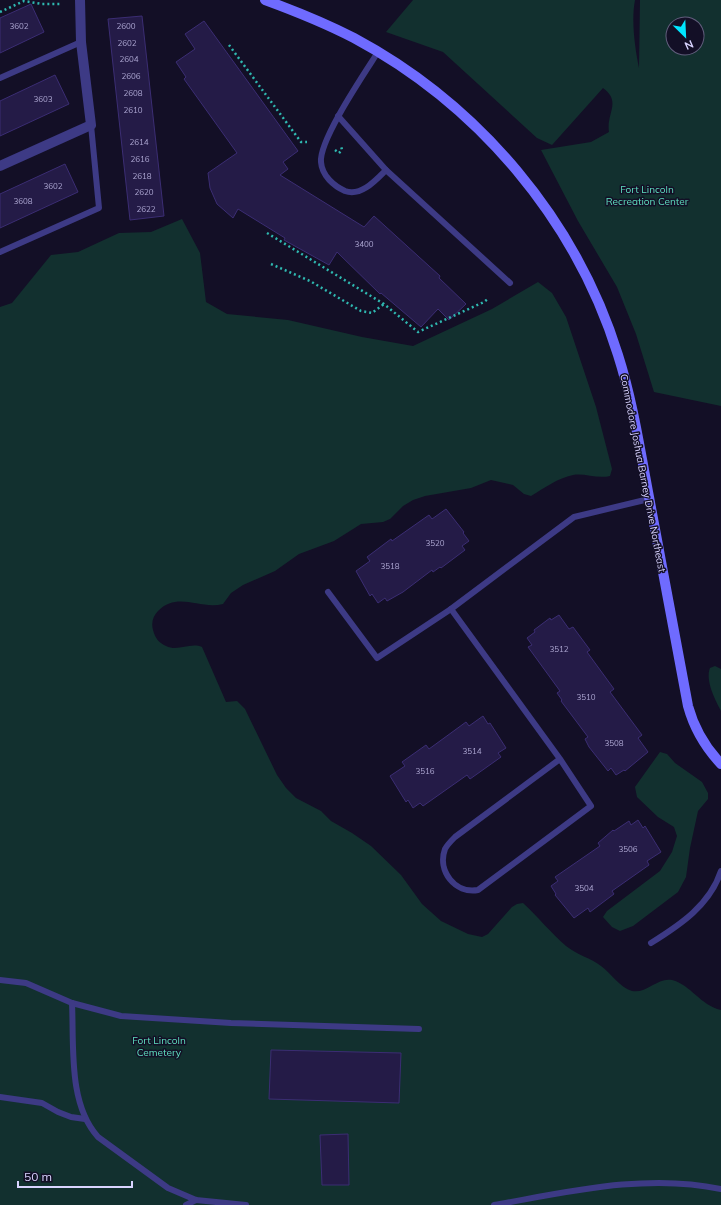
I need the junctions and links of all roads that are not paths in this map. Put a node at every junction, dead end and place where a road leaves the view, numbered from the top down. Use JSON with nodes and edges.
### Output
{"nodes":[{"id":1,"x":80,"y":0,"type":"edge"},
{"id":2,"x":265,"y":0,"type":"edge"},
{"id":3,"x":80,"y":42,"type":"junction"},
{"id":4,"x":378,"y":52,"type":"junction"},
{"id":5,"x":0,"y":78,"type":"edge"},
{"id":6,"x":338,"y":116,"type":"junction"},
{"id":7,"x":91,"y":124,"type":"junction"},
{"id":8,"x":0,"y":166,"type":"edge"},
{"id":9,"x":386,"y":170,"type":"junction"},
{"id":10,"x":0,"y":252,"type":"edge"},
{"id":11,"x":510,"y":283,"type":"dead end"},
{"id":12,"x":649,"y":499,"type":"junction"},
{"id":13,"x":328,"y":592,"type":"dead end"},
{"id":14,"x":451,"y":608,"type":"junction"},
{"id":15,"x":560,"y":759,"type":"junction"},
{"id":16,"x":721,"y":764,"type":"edge"},
{"id":17,"x":721,"y":871,"type":"edge"},
{"id":18,"x":651,"y":943,"type":"dead end"},
{"id":19,"x":0,"y":980,"type":"edge"},
{"id":20,"x":72,"y":1003,"type":"junction"},
{"id":21,"x":419,"y":1029,"type":"dead end"},
{"id":22,"x":0,"y":1097,"type":"edge"},
{"id":23,"x":85,"y":1119,"type":"junction"},
{"id":24,"x":721,"y":1189,"type":"edge"},
{"id":25,"x":196,"y":1200,"type":"junction"},
{"id":26,"x":186,"y":1205,"type":"edge"},
{"id":27,"x":246,"y":1205,"type":"edge"},
{"id":28,"x":494,"y":1205,"type":"edge"}],
"edges":[{"from":1,"to":3,"type":"street"},
{"from":2,"to":4,"type":"street","name":"Commodore Joshua Barney Drive Northeast"},
{"from":3,"to":5,"type":"lane"},
{"from":3,"to":7,"type":"street"},
{"from":4,"to":6,"type":"lane"},
{"from":4,"to":12,"type":"street","name":"Commodore Joshua Barney Drive Northeast"},
{"from":6,"to":9,"type":"lane"},
{"from":6,"to":9,"type":"lane"},
{"from":7,"to":8,"type":"street"},
{"from":7,"to":10,"type":"lane"},
{"from":9,"to":11,"type":"lane"},
{"from":12,"to":14,"type":"lane"},
{"from":12,"to":16,"type":"street","name":"Commodore Joshua Barney Drive Northeast"},
{"from":13,"to":14,"type":"lane"},
{"from":14,"to":15,"type":"lane"},
{"from":15,"to":15,"type":"lane"},
{"from":17,"to":18,"type":"lane"},
{"from":19,"to":20,"type":"lane"},
{"from":20,"to":21,"type":"lane"},
{"from":20,"to":23,"type":"lane"},
{"from":22,"to":23,"type":"lane"},
{"from":23,"to":25,"type":"lane"},
{"from":24,"to":28,"type":"lane"},
{"from":25,"to":26,"type":"lane"},
{"from":25,"to":27,"type":"lane"}]}
